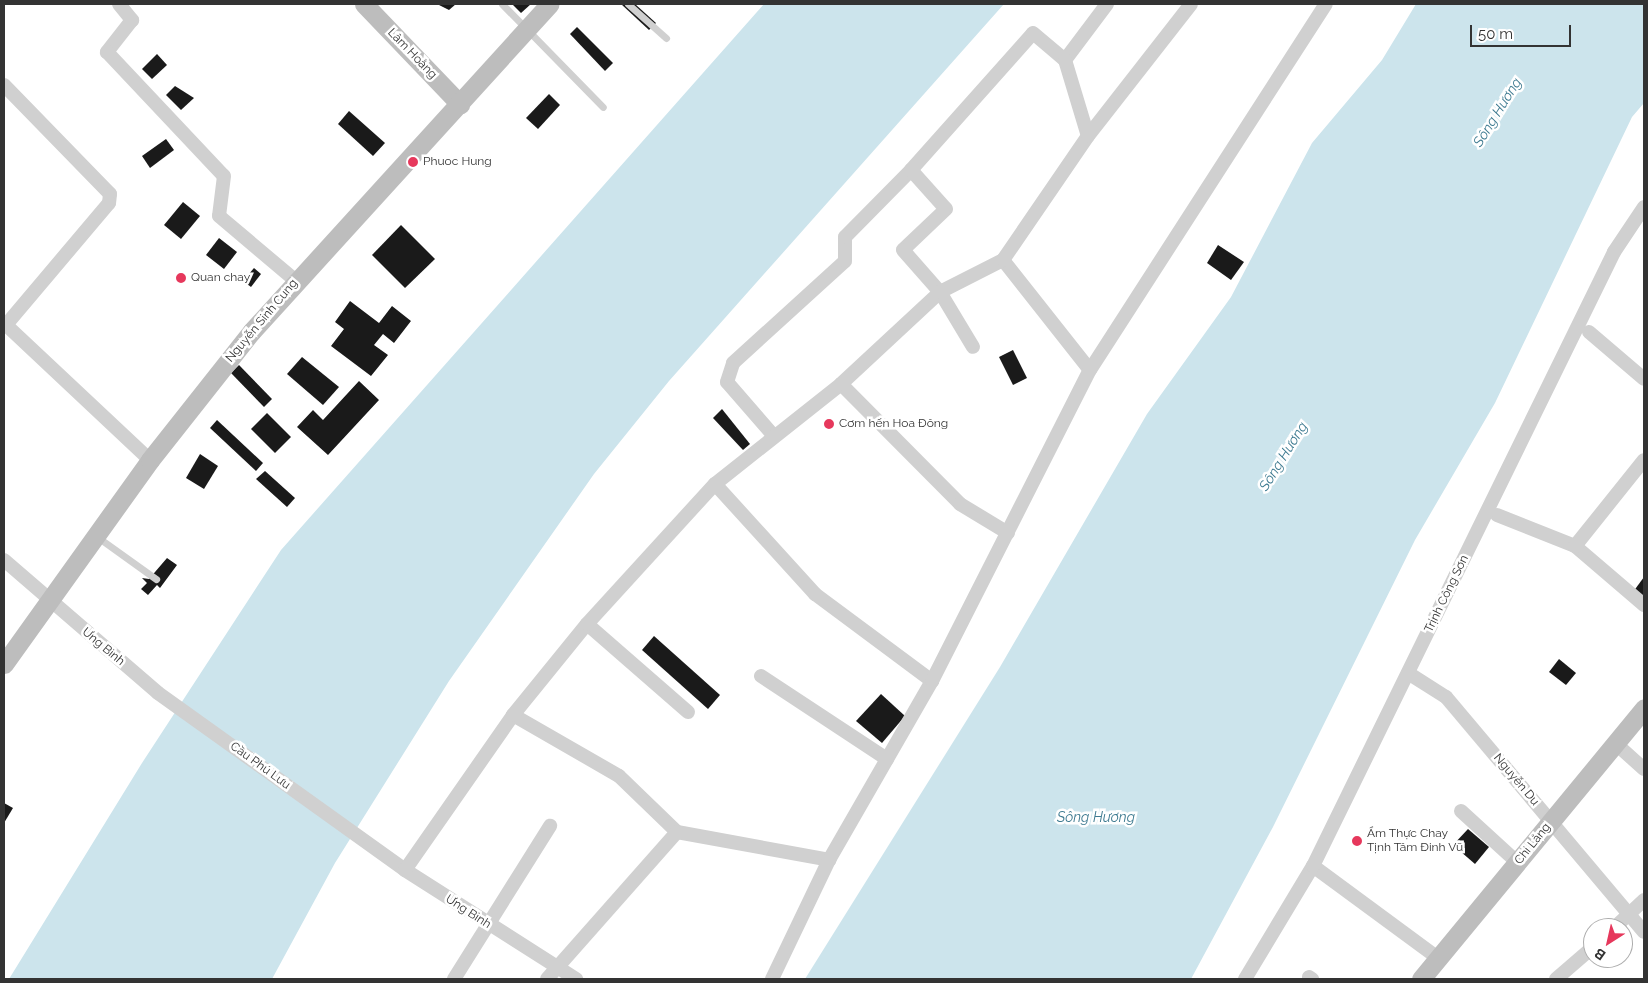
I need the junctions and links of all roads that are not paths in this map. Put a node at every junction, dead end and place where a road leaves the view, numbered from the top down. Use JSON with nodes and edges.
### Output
{"nodes":[{"id":1,"x":119,"y":4,"type":"edge"},
{"id":2,"x":364,"y":4,"type":"edge"},
{"id":3,"x":502,"y":4,"type":"edge"},
{"id":4,"x":550,"y":4,"type":"edge"},
{"id":5,"x":628,"y":4,"type":"edge"},
{"id":6,"x":1107,"y":4,"type":"edge"},
{"id":7,"x":1192,"y":4,"type":"edge"},
{"id":8,"x":1326,"y":4,"type":"edge"},
{"id":9,"x":527,"y":30,"type":"junction"},
{"id":10,"x":666,"y":38,"type":"dead end"},
{"id":11,"x":1065,"y":60,"type":"junction"},
{"id":12,"x":4,"y":85,"type":"edge"},
{"id":13,"x":460,"y":104,"type":"junction"},
{"id":14,"x":603,"y":107,"type":"dead end"},
{"id":15,"x":1088,"y":136,"type":"junction"},
{"id":16,"x":911,"y":170,"type":"junction"},
{"id":17,"x":1644,"y":208,"type":"edge"},
{"id":18,"x":1003,"y":260,"type":"junction"},
{"id":19,"x":296,"y":281,"type":"junction"},
{"id":20,"x":940,"y":292,"type":"junction"},
{"id":21,"x":5,"y":324,"type":"edge"},
{"id":22,"x":1589,"y":332,"type":"dead end"},
{"id":23,"x":973,"y":347,"type":"dead end"},
{"id":24,"x":1090,"y":370,"type":"junction"},
{"id":25,"x":1644,"y":379,"type":"edge"},
{"id":26,"x":840,"y":384,"type":"junction"},
{"id":27,"x":773,"y":436,"type":"junction"},
{"id":28,"x":150,"y":460,"type":"junction"},
{"id":29,"x":1644,"y":460,"type":"edge"},
{"id":30,"x":715,"y":484,"type":"junction"},
{"id":31,"x":1497,"y":515,"type":"dead end"},
{"id":32,"x":1008,"y":534,"type":"junction"},
{"id":33,"x":96,"y":535,"type":"junction"},
{"id":34,"x":1575,"y":546,"type":"junction"},
{"id":35,"x":4,"y":560,"type":"edge"},
{"id":36,"x":156,"y":579,"type":"dead end"},
{"id":37,"x":49,"y":601,"type":"junction"},
{"id":38,"x":1644,"y":605,"type":"edge"},
{"id":39,"x":587,"y":624,"type":"junction"},
{"id":40,"x":4,"y":664,"type":"edge"},
{"id":41,"x":1408,"y":673,"type":"junction"},
{"id":42,"x":761,"y":676,"type":"dead end"},
{"id":43,"x":932,"y":681,"type":"junction"},
{"id":44,"x":158,"y":693,"type":"joint"},
{"id":45,"x":1644,"y":708,"type":"edge"},
{"id":46,"x":688,"y":712,"type":"dead end"},
{"id":47,"x":513,"y":715,"type":"junction"},
{"id":48,"x":1615,"y":743,"type":"junction"},
{"id":49,"x":887,"y":759,"type":"junction"},
{"id":50,"x":1644,"y":769,"type":"edge"},
{"id":51,"x":1461,"y":811,"type":"dead end"},
{"id":52,"x":1552,"y":821,"type":"junction"},
{"id":53,"x":550,"y":826,"type":"dead end"},
{"id":54,"x":677,"y":832,"type":"junction"},
{"id":55,"x":362,"y":840,"type":"joint"},
{"id":56,"x":829,"y":860,"type":"junction"},
{"id":57,"x":1518,"y":863,"type":"junction"},
{"id":58,"x":1313,"y":866,"type":"junction"},
{"id":59,"x":405,"y":870,"type":"junction"},
{"id":60,"x":1644,"y":900,"type":"edge"},
{"id":61,"x":1630,"y":914,"type":"junction"},
{"id":62,"x":1625,"y":918,"type":"edge"},
{"id":63,"x":487,"y":925,"type":"junction"},
{"id":64,"x":1644,"y":932,"type":"edge"},
{"id":65,"x":1583,"y":956,"type":"edge"},
{"id":66,"x":1438,"y":958,"type":"junction"},
{"id":67,"x":559,"y":966,"type":"junction"},
{"id":68,"x":1560,"y":978,"type":"edge"},
{"id":69,"x":454,"y":979,"type":"edge"},
{"id":70,"x":547,"y":979,"type":"edge"},
{"id":71,"x":576,"y":979,"type":"edge"},
{"id":72,"x":772,"y":979,"type":"edge"},
{"id":73,"x":1246,"y":979,"type":"edge"},
{"id":74,"x":1420,"y":979,"type":"edge"}],
"edges":[{"from":1,"to":19,"type":"street"},
{"from":2,"to":13,"type":"main road","name":"Lâm Hoằng"},
{"from":3,"to":9,"type":"lane"},
{"from":4,"to":9,"type":"main road","name":"Nguyễn Sinh Cung"},
{"from":5,"to":10,"type":"lane"},
{"from":6,"to":11,"type":"street"},
{"from":7,"to":15,"type":"street"},
{"from":8,"to":24,"type":"street"},
{"from":9,"to":13,"type":"main road","name":"Nguyễn Sinh Cung"},
{"from":9,"to":14,"type":"lane"},
{"from":11,"to":15,"type":"street"},
{"from":11,"to":16,"type":"street"},
{"from":12,"to":21,"type":"street"},
{"from":13,"to":19,"type":"main road","name":"Nguyễn Sinh Cung"},
{"from":15,"to":18,"type":"street"},
{"from":16,"to":20,"type":"street"},
{"from":16,"to":27,"type":"street"},
{"from":17,"to":41,"type":"street","name":"Trịnh Công Sơn"},
{"from":18,"to":20,"type":"street"},
{"from":18,"to":24,"type":"street"},
{"from":19,"to":28,"type":"main road","name":"Nguyễn Sinh Cung"},
{"from":20,"to":23,"type":"street"},
{"from":20,"to":26,"type":"street"},
{"from":21,"to":28,"type":"street"},
{"from":22,"to":25,"type":"street"},
{"from":24,"to":32,"type":"street"},
{"from":26,"to":27,"type":"street"},
{"from":26,"to":32,"type":"street"},
{"from":27,"to":30,"type":"street"},
{"from":28,"to":33,"type":"main road","name":"Nguyễn Sinh Cung"},
{"from":29,"to":34,"type":"street"},
{"from":30,"to":39,"type":"street"},
{"from":30,"to":43,"type":"street"},
{"from":31,"to":34,"type":"street"},
{"from":32,"to":43,"type":"street"},
{"from":33,"to":36,"type":"lane"},
{"from":33,"to":37,"type":"main road","name":"Nguyễn Sinh Cung"},
{"from":34,"to":38,"type":"street"},
{"from":35,"to":37,"type":"street","name":"Ưng Bình"},
{"from":37,"to":40,"type":"main road","name":"Nguyễn Sinh Cung"},
{"from":37,"to":44,"type":"street","name":"Ưng Bình"},
{"from":39,"to":46,"type":"street"},
{"from":39,"to":47,"type":"street"},
{"from":41,"to":52,"type":"street","name":"Nguyễn Du"},
{"from":41,"to":58,"type":"street","name":"Trịnh Công Sơn"},
{"from":42,"to":49,"type":"street"},
{"from":43,"to":49,"type":"street"},
{"from":44,"to":55,"type":"street","name":"Cầu Phú Lưu"},
{"from":45,"to":48,"type":"main road","name":"Chi Lăng"},
{"from":47,"to":54,"type":"street"},
{"from":47,"to":59,"type":"street"},
{"from":48,"to":50,"type":"street"},
{"from":48,"to":52,"type":"main road","name":"Chi Lăng"},
{"from":49,"to":56,"type":"street"},
{"from":51,"to":57,"type":"street"},
{"from":52,"to":57,"type":"main road","name":"Chi Lăng"},
{"from":52,"to":61,"type":"street","name":"Nguyễn Du"},
{"from":53,"to":63,"type":"street"},
{"from":54,"to":56,"type":"street"},
{"from":54,"to":67,"type":"street"},
{"from":55,"to":59,"type":"street","name":"Ưng Bình"},
{"from":56,"to":72,"type":"street"},
{"from":57,"to":66,"type":"main road","name":"Chi Lăng"},
{"from":58,"to":66,"type":"street"},
{"from":58,"to":73,"type":"street","name":"Trịnh Công Sơn"},
{"from":59,"to":63,"type":"street","name":"Ưng Bình"},
{"from":60,"to":61,"type":"street"},
{"from":61,"to":62,"type":"street"},
{"from":61,"to":64,"type":"street","name":"Nguyễn Du"},
{"from":63,"to":67,"type":"street","name":"Ưng Bình"},
{"from":63,"to":69,"type":"street"},
{"from":65,"to":68,"type":"street"},
{"from":66,"to":74,"type":"main road","name":"Chi Lăng"},
{"from":67,"to":70,"type":"street"},
{"from":67,"to":71,"type":"street","name":"Ưng Bình"}]}
